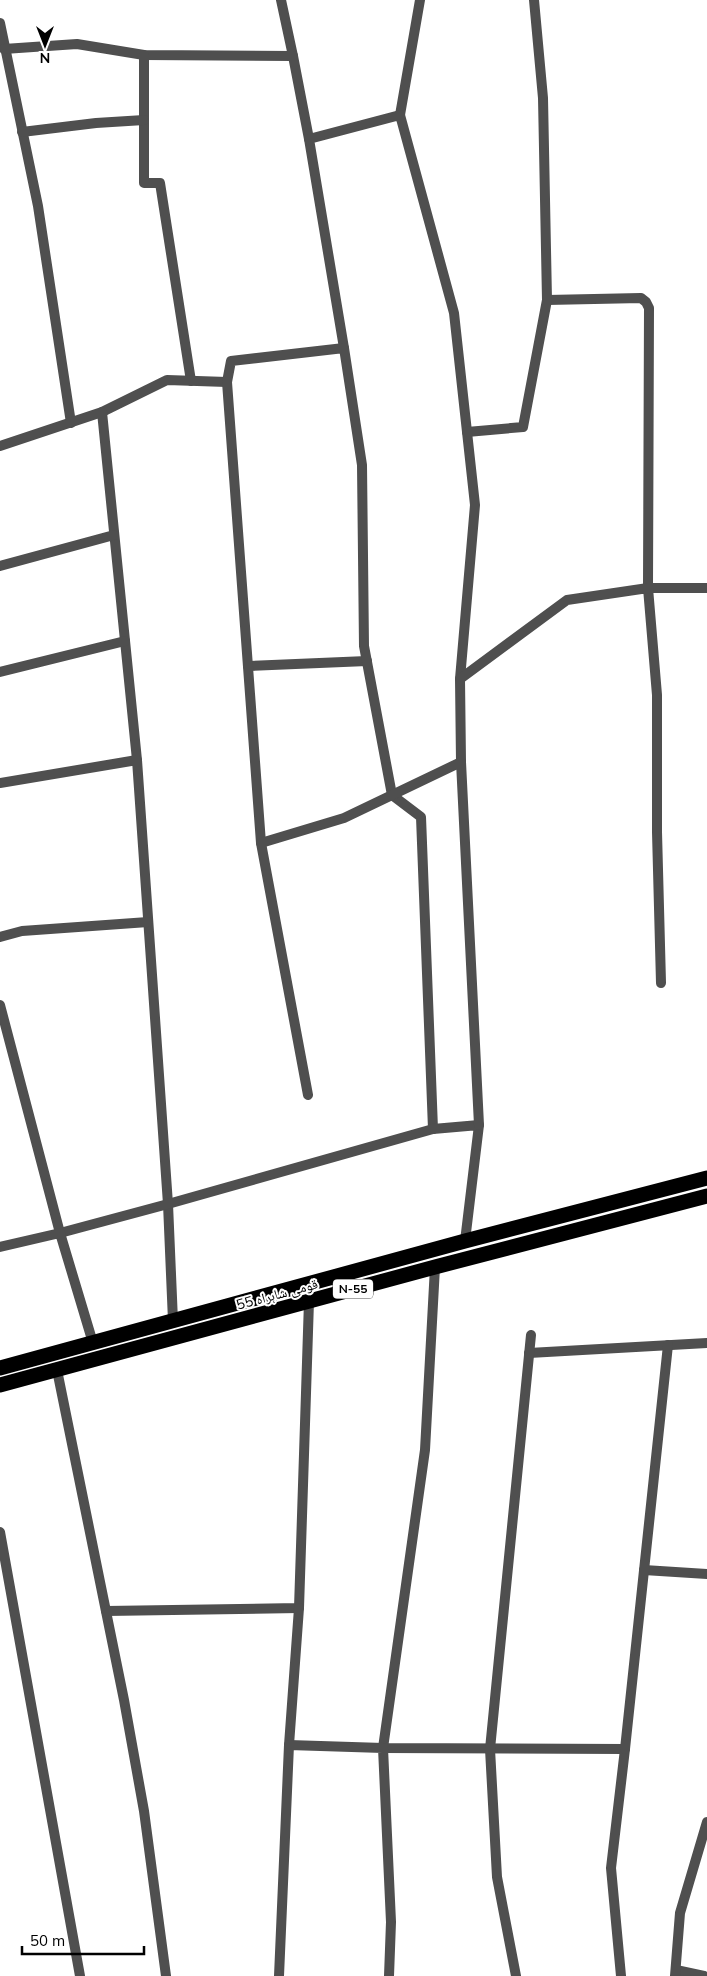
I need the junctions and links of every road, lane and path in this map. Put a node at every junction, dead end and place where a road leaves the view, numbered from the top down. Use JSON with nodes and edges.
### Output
{"nodes":[{"id":1,"x":281,"y":0,"type":"edge"},
{"id":2,"x":420,"y":0,"type":"edge"},
{"id":3,"x":534,"y":0,"type":"edge"},
{"id":4,"x":0,"y":23,"type":"edge"},
{"id":5,"x":4,"y":48,"type":"junction"},
{"id":6,"x":144,"y":55,"type":"junction"},
{"id":7,"x":293,"y":56,"type":"junction"},
{"id":8,"x":400,"y":115,"type":"junction"},
{"id":9,"x":144,"y":120,"type":"junction"},
{"id":10,"x":22,"y":132,"type":"junction"},
{"id":11,"x":309,"y":139,"type":"junction"},
{"id":12,"x":547,"y":300,"type":"junction"},
{"id":13,"x":344,"y":348,"type":"junction"},
{"id":14,"x":191,"y":380,"type":"junction"},
{"id":15,"x":227,"y":382,"type":"junction"},
{"id":16,"x":102,"y":412,"type":"junction"},
{"id":17,"x":71,"y":423,"type":"junction"},
{"id":18,"x":467,"y":432,"type":"junction"},
{"id":19,"x":0,"y":446,"type":"edge"},
{"id":20,"x":114,"y":535,"type":"junction"},
{"id":21,"x":0,"y":566,"type":"edge"},
{"id":22,"x":648,"y":588,"type":"junction"},
{"id":23,"x":707,"y":588,"type":"edge"},
{"id":24,"x":125,"y":640,"type":"junction"},
{"id":25,"x":367,"y":661,"type":"junction"},
{"id":26,"x":248,"y":666,"type":"junction"},
{"id":27,"x":0,"y":672,"type":"edge"},
{"id":28,"x":460,"y":679,"type":"junction"},
{"id":29,"x":136,"y":760,"type":"junction"},
{"id":30,"x":461,"y":762,"type":"junction"},
{"id":31,"x":0,"y":783,"type":"edge"},
{"id":32,"x":392,"y":795,"type":"junction"},
{"id":33,"x":261,"y":844,"type":"junction"},
{"id":34,"x":148,"y":922,"type":"junction"},
{"id":35,"x":0,"y":937,"type":"edge"},
{"id":36,"x":661,"y":983,"type":"dead end"},
{"id":37,"x":0,"y":1005,"type":"edge"},
{"id":38,"x":308,"y":1095,"type":"dead end"},
{"id":39,"x":479,"y":1125,"type":"junction"},
{"id":40,"x":432,"y":1129,"type":"junction"},
{"id":41,"x":707,"y":1178,"type":"edge"},
{"id":42,"x":707,"y":1196,"type":"edge"},
{"id":43,"x":614,"y":1202,"type":"junction"},
{"id":44,"x":168,"y":1204,"type":"junction"},
{"id":45,"x":618,"y":1219,"type":"junction"},
{"id":46,"x":60,"y":1233,"type":"junction"},
{"id":47,"x":465,"y":1242,"type":"junction"},
{"id":48,"x":0,"y":1247,"type":"edge"},
{"id":49,"x":435,"y":1267,"type":"junction"},
{"id":50,"x":328,"y":1279,"type":"junction"},
{"id":51,"x":333,"y":1295,"type":"junction"},
{"id":52,"x":309,"y":1302,"type":"junction"},
{"id":53,"x":228,"y":1306,"type":"junction"},
{"id":54,"x":173,"y":1321,"type":"junction"},
{"id":55,"x":232,"y":1322,"type":"junction"},
{"id":56,"x":531,"y":1335,"type":"dead end"},
{"id":57,"x":707,"y":1342,"type":"edge"},
{"id":58,"x":93,"y":1343,"type":"junction"},
{"id":59,"x":668,"y":1345,"type":"junction"},
{"id":60,"x":529,"y":1353,"type":"junction"},
{"id":61,"x":0,"y":1368,"type":"edge"},
{"id":62,"x":57,"y":1370,"type":"junction"},
{"id":63,"x":0,"y":1385,"type":"edge"},
{"id":64,"x":0,"y":1532,"type":"edge"},
{"id":65,"x":644,"y":1570,"type":"junction"},
{"id":66,"x":707,"y":1574,"type":"edge"},
{"id":67,"x":299,"y":1608,"type":"junction"},
{"id":68,"x":106,"y":1612,"type":"junction"},
{"id":69,"x":289,"y":1745,"type":"junction"},
{"id":70,"x":383,"y":1748,"type":"junction"},
{"id":71,"x":490,"y":1749,"type":"junction"},
{"id":72,"x":625,"y":1749,"type":"junction"},
{"id":73,"x":707,"y":1822,"type":"edge"},
{"id":74,"x":676,"y":1973,"type":"edge"},
{"id":75,"x":80,"y":1976,"type":"edge"},
{"id":76,"x":166,"y":1976,"type":"edge"},
{"id":77,"x":278,"y":1976,"type":"edge"},
{"id":78,"x":389,"y":1976,"type":"edge"},
{"id":79,"x":516,"y":1976,"type":"edge"},
{"id":80,"x":621,"y":1976,"type":"edge"},
{"id":81,"x":704,"y":1976,"type":"edge"}],
"edges":[{"from":1,"to":7,"type":"street"},
{"from":2,"to":8,"type":"street"},
{"from":3,"to":12,"type":"street"},
{"from":4,"to":5,"type":"street"},
{"from":5,"to":6,"type":"street"},
{"from":5,"to":10,"type":"street"},
{"from":6,"to":7,"type":"street"},
{"from":6,"to":9,"type":"street"},
{"from":7,"to":11,"type":"street"},
{"from":8,"to":11,"type":"street"},
{"from":8,"to":18,"type":"street"},
{"from":9,"to":10,"type":"street"},
{"from":9,"to":14,"type":"street"},
{"from":10,"to":17,"type":"street"},
{"from":11,"to":13,"type":"street"},
{"from":12,"to":18,"type":"street"},
{"from":12,"to":22,"type":"street"},
{"from":13,"to":15,"type":"street"},
{"from":13,"to":25,"type":"street"},
{"from":14,"to":15,"type":"street"},
{"from":14,"to":16,"type":"street"},
{"from":15,"to":26,"type":"street"},
{"from":16,"to":17,"type":"street"},
{"from":16,"to":20,"type":"street"},
{"from":17,"to":19,"type":"street"},
{"from":18,"to":28,"type":"street"},
{"from":20,"to":21,"type":"street"},
{"from":20,"to":24,"type":"street"},
{"from":22,"to":23,"type":"street"},
{"from":22,"to":28,"type":"street"},
{"from":22,"to":36,"type":"street"},
{"from":24,"to":27,"type":"street"},
{"from":24,"to":29,"type":"street"},
{"from":25,"to":26,"type":"street"},
{"from":25,"to":32,"type":"street"},
{"from":26,"to":33,"type":"street"},
{"from":28,"to":30,"type":"street"},
{"from":29,"to":31,"type":"street"},
{"from":29,"to":34,"type":"street"},
{"from":30,"to":32,"type":"street"},
{"from":30,"to":39,"type":"street"},
{"from":32,"to":33,"type":"street"},
{"from":32,"to":40,"type":"street"},
{"from":33,"to":38,"type":"street"},
{"from":34,"to":35,"type":"street"},
{"from":34,"to":44,"type":"street"},
{"from":37,"to":46,"type":"street"},
{"from":39,"to":40,"type":"street"},
{"from":39,"to":47,"type":"street"},
{"from":40,"to":44,"type":"street"},
{"from":41,"to":43,"type":"highway","name":"قومی شاہراہ 55","number":"N-55"},
{"from":42,"to":45,"type":"highway","name":"قومی شاہراہ 55","number":"N-55"},
{"from":43,"to":45,"type":"highway"},
{"from":43,"to":47,"type":"highway","name":"قومی شاہراہ 55","number":"N-55"},
{"from":44,"to":46,"type":"street"},
{"from":44,"to":54,"type":"street"},
{"from":45,"to":49,"type":"highway","name":"قومی شاہراہ 55","number":"N-55"},
{"from":46,"to":48,"type":"street"},
{"from":46,"to":58,"type":"street"},
{"from":47,"to":50,"type":"highway","name":"قومی شاہراہ 55","number":"N-55"},
{"from":49,"to":51,"type":"highway","name":"قومی شاہراہ 55","number":"N-55"},
{"from":49,"to":70,"type":"street"},
{"from":50,"to":51,"type":"highway"},
{"from":50,"to":53,"type":"highway","name":"قومی شاہراہ 55","number":"N-55"},
{"from":51,"to":52,"type":"highway","name":"قومی شاہراہ 55","number":"N-55"},
{"from":52,"to":55,"type":"highway","name":"قومی شاہراہ 55","number":"N-55"},
{"from":52,"to":67,"type":"street"},
{"from":53,"to":54,"type":"highway","name":"قومی شاہراہ 55","number":"N-55"},
{"from":53,"to":55,"type":"highway"},
{"from":54,"to":58,"type":"highway","name":"قومی شاہراہ 55","number":"N-55"},
{"from":55,"to":62,"type":"highway","name":"قومی شاہراہ 55","number":"N-55"},
{"from":56,"to":60,"type":"street"},
{"from":57,"to":59,"type":"street"},
{"from":58,"to":61,"type":"highway","name":"قومی شاہراہ 55","number":"N-55"},
{"from":59,"to":60,"type":"street"},
{"from":59,"to":65,"type":"street"},
{"from":60,"to":71,"type":"street"},
{"from":62,"to":63,"type":"highway","name":"قومی شاہراہ 55","number":"N-55"},
{"from":62,"to":68,"type":"street"},
{"from":64,"to":75,"type":"street"},
{"from":65,"to":66,"type":"street"},
{"from":65,"to":72,"type":"street"},
{"from":67,"to":68,"type":"street"},
{"from":67,"to":69,"type":"street"},
{"from":68,"to":76,"type":"street"},
{"from":69,"to":70,"type":"street"},
{"from":69,"to":77,"type":"street"},
{"from":70,"to":71,"type":"street"},
{"from":70,"to":78,"type":"street"},
{"from":71,"to":72,"type":"street"},
{"from":71,"to":79,"type":"street"},
{"from":72,"to":80,"type":"street"},
{"from":73,"to":74,"type":"street"},
{"from":74,"to":81,"type":"street"}]}
